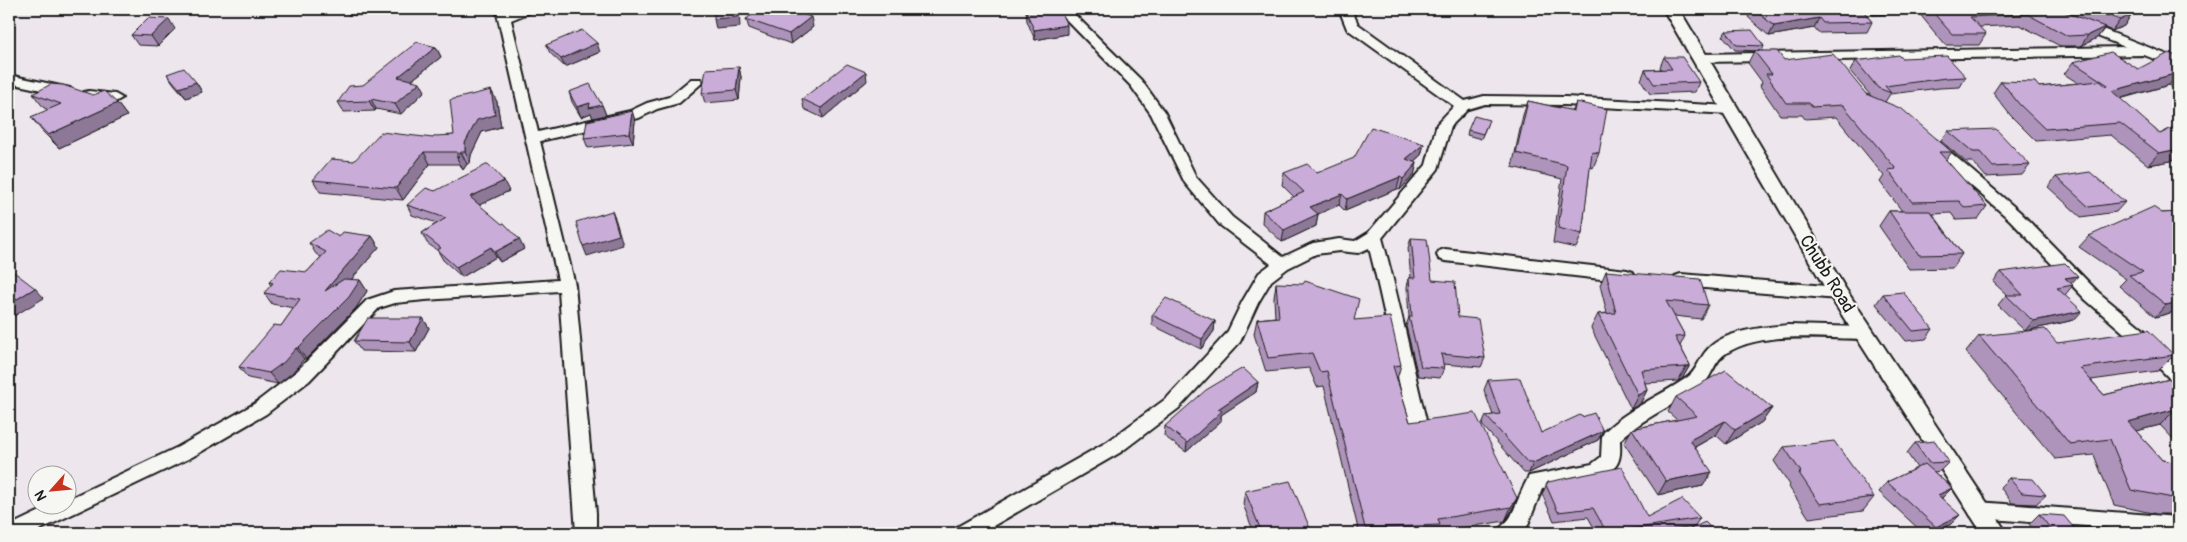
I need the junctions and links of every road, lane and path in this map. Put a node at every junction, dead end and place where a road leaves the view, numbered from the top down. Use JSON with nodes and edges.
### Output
{"nodes":[{"id":1,"x":526,"y":9,"type":"edge"},
{"id":2,"x":1062,"y":9,"type":"edge"},
{"id":3,"x":1345,"y":9,"type":"edge"},
{"id":4,"x":1671,"y":9,"type":"edge"},
{"id":5,"x":2041,"y":9,"type":"edge"},
{"id":6,"x":504,"y":14,"type":"edge"},
{"id":7,"x":2146,"y":51,"type":"junction"},
{"id":8,"x":1829,"y":57,"type":"junction"},
{"id":9,"x":1701,"y":58,"type":"junction"},
{"id":10,"x":2178,"y":64,"type":"edge"},
{"id":11,"x":1841,"y":72,"type":"edge"},
{"id":12,"x":9,"y":79,"type":"edge"},
{"id":13,"x":696,"y":82,"type":"dead end"},
{"id":14,"x":115,"y":98,"type":"edge"},
{"id":15,"x":1463,"y":106,"type":"junction"},
{"id":16,"x":1730,"y":110,"type":"junction"},
{"id":17,"x":1922,"y":136,"type":"edge"},
{"id":18,"x":533,"y":138,"type":"junction"},
{"id":19,"x":1374,"y":237,"type":"junction"},
{"id":20,"x":1444,"y":255,"type":"dead end"},
{"id":21,"x":1282,"y":264,"type":"junction"},
{"id":22,"x":1640,"y":277,"type":"edge"},
{"id":23,"x":1670,"y":279,"type":"edge"},
{"id":24,"x":567,"y":285,"type":"junction"},
{"id":25,"x":1838,"y":293,"type":"junction"},
{"id":26,"x":1864,"y":333,"type":"junction"},
{"id":27,"x":2178,"y":376,"type":"edge"},
{"id":28,"x":1417,"y":420,"type":"edge"},
{"id":29,"x":1978,"y":510,"type":"junction"},
{"id":30,"x":2178,"y":525,"type":"edge"},
{"id":31,"x":14,"y":533,"type":"edge"},
{"id":32,"x":586,"y":533,"type":"edge"},
{"id":33,"x":964,"y":533,"type":"edge"},
{"id":34,"x":1507,"y":533,"type":"edge"},
{"id":35,"x":1995,"y":533,"type":"edge"}],
"edges":[{"from":1,"to":6,"type":"street"},
{"from":2,"to":21,"type":"street"},
{"from":3,"to":15,"type":"street"},
{"from":4,"to":9,"type":"street","name":"Chubb Road"},
{"from":5,"to":7,"type":"street"},
{"from":6,"to":18,"type":"street"},
{"from":7,"to":8,"type":"street"},
{"from":7,"to":10,"type":"street"},
{"from":8,"to":9,"type":"street"},
{"from":8,"to":11,"type":"street"},
{"from":9,"to":16,"type":"street","name":"Chubb Road"},
{"from":12,"to":14,"type":"street"},
{"from":13,"to":18,"type":"street"},
{"from":15,"to":16,"type":"street"},
{"from":15,"to":19,"type":"street"},
{"from":16,"to":25,"type":"street","name":"Chubb Road"},
{"from":17,"to":27,"type":"street"},
{"from":18,"to":24,"type":"street"},
{"from":19,"to":21,"type":"street"},
{"from":19,"to":28,"type":"street"},
{"from":20,"to":22,"type":"street"},
{"from":21,"to":33,"type":"street"},
{"from":23,"to":25,"type":"street"},
{"from":24,"to":31,"type":"street"},
{"from":24,"to":32,"type":"street"},
{"from":25,"to":26,"type":"street","name":"Chubb Road"},
{"from":26,"to":29,"type":"street","name":"Chubb Road"},
{"from":26,"to":34,"type":"street"},
{"from":29,"to":30,"type":"street"},
{"from":29,"to":35,"type":"street","name":"Chubb Road"}]}
